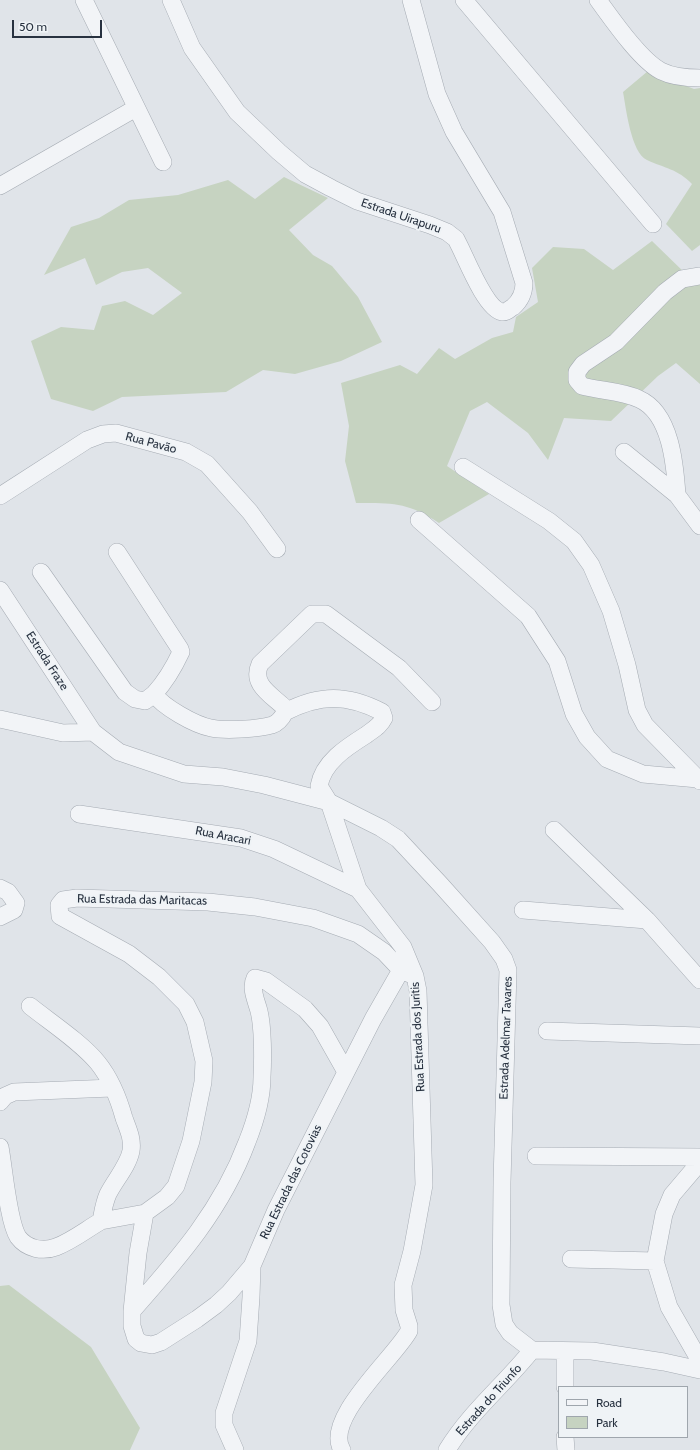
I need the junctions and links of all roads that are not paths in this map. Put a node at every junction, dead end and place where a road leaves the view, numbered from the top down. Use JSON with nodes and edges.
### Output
{"nodes":[{"id":1,"x":84,"y":0,"type":"edge"},
{"id":2,"x":171,"y":0,"type":"edge"},
{"id":3,"x":410,"y":0,"type":"edge"},
{"id":4,"x":464,"y":0,"type":"edge"},
{"id":5,"x":598,"y":0,"type":"edge"},
{"id":6,"x":700,"y":78,"type":"edge"},
{"id":7,"x":136,"y":108,"type":"junction"},
{"id":8,"x":163,"y":162,"type":"dead end"},
{"id":9,"x":0,"y":186,"type":"edge"},
{"id":10,"x":653,"y":224,"type":"dead end"},
{"id":11,"x":700,"y":276,"type":"edge"},
{"id":12,"x":624,"y":452,"type":"dead end"},
{"id":13,"x":463,"y":467,"type":"dead end"},
{"id":14,"x":677,"y":495,"type":"junction"},
{"id":15,"x":0,"y":496,"type":"edge"},
{"id":16,"x":419,"y":520,"type":"dead end"},
{"id":17,"x":700,"y":526,"type":"edge"},
{"id":18,"x":278,"y":549,"type":"dead end"},
{"id":19,"x":117,"y":552,"type":"dead end"},
{"id":20,"x":41,"y":572,"type":"dead end"},
{"id":21,"x":0,"y":590,"type":"edge"},
{"id":22,"x":154,"y":694,"type":"junction"},
{"id":23,"x":432,"y":702,"type":"dead end"},
{"id":24,"x":285,"y":712,"type":"junction"},
{"id":25,"x":0,"y":719,"type":"edge"},
{"id":26,"x":93,"y":732,"type":"junction"},
{"id":27,"x":699,"y":780,"type":"edge"},
{"id":28,"x":329,"y":802,"type":"junction"},
{"id":29,"x":79,"y":814,"type":"dead end"},
{"id":30,"x":554,"y":830,"type":"dead end"},
{"id":31,"x":0,"y":888,"type":"edge"},
{"id":32,"x":358,"y":889,"type":"junction"},
{"id":33,"x":523,"y":910,"type":"dead end"},
{"id":34,"x":0,"y":917,"type":"edge"},
{"id":35,"x":647,"y":920,"type":"junction"},
{"id":36,"x":408,"y":973,"type":"junction"},
{"id":37,"x":700,"y":980,"type":"edge"},
{"id":38,"x":30,"y":1006,"type":"dead end"},
{"id":39,"x":547,"y":1031,"type":"dead end"},
{"id":40,"x":700,"y":1036,"type":"edge"},
{"id":41,"x":346,"y":1072,"type":"junction"},
{"id":42,"x":112,"y":1088,"type":"junction"},
{"id":43,"x":0,"y":1102,"type":"edge"},
{"id":44,"x":0,"y":1147,"type":"edge"},
{"id":45,"x":536,"y":1156,"type":"dead end"},
{"id":46,"x":700,"y":1157,"type":"edge"},
{"id":47,"x":700,"y":1162,"type":"edge"},
{"id":48,"x":146,"y":1213,"type":"junction"},
{"id":49,"x":101,"y":1221,"type":"junction"},
{"id":50,"x":571,"y":1259,"type":"dead end"},
{"id":51,"x":655,"y":1261,"type":"junction"},
{"id":52,"x":252,"y":1266,"type":"junction"},
{"id":53,"x":132,"y":1311,"type":"junction"},
{"id":54,"x":532,"y":1350,"type":"junction"},
{"id":55,"x":565,"y":1351,"type":"junction"},
{"id":56,"x":700,"y":1361,"type":"edge"},
{"id":57,"x":700,"y":1370,"type":"edge"},
{"id":58,"x":565,"y":1386,"type":"edge"},
{"id":59,"x":565,"y":1438,"type":"edge"},
{"id":60,"x":235,"y":1450,"type":"edge"},
{"id":61,"x":342,"y":1450,"type":"edge"},
{"id":62,"x":448,"y":1450,"type":"edge"},
{"id":63,"x":566,"y":1450,"type":"edge"}],
"edges":[{"from":1,"to":7,"type":"street"},
{"from":2,"to":3,"type":"street","name":"Estrada Uirapuru"},
{"from":4,"to":10,"type":"street"},
{"from":5,"to":6,"type":"street"},
{"from":7,"to":8,"type":"street"},
{"from":7,"to":9,"type":"street"},
{"from":11,"to":14,"type":"street"},
{"from":12,"to":14,"type":"street"},
{"from":13,"to":27,"type":"street"},
{"from":14,"to":17,"type":"street"},
{"from":15,"to":18,"type":"street","name":"Rua Pavão"},
{"from":16,"to":27,"type":"street"},
{"from":19,"to":22,"type":"street"},
{"from":20,"to":22,"type":"street"},
{"from":21,"to":26,"type":"street","name":"Estrada Fraze"},
{"from":22,"to":24,"type":"street"},
{"from":23,"to":24,"type":"street"},
{"from":24,"to":28,"type":"street","name":"Rua Estrada dos Juritis"},
{"from":25,"to":26,"type":"street"},
{"from":26,"to":28,"type":"street","name":"Estrada Adelmar Tavares"},
{"from":28,"to":32,"type":"street","name":"Rua Estrada dos Juritis"},
{"from":28,"to":54,"type":"street","name":"Estrada Adelmar Tavares"},
{"from":29,"to":32,"type":"street","name":"Rua Aracari"},
{"from":30,"to":35,"type":"street"},
{"from":31,"to":34,"type":"street"},
{"from":32,"to":36,"type":"street","name":"Rua Estrada dos Juritis"},
{"from":33,"to":35,"type":"street"},
{"from":35,"to":37,"type":"street"},
{"from":36,"to":41,"type":"street","name":"Rua Estrada das Cotovias"},
{"from":36,"to":48,"type":"street","name":"Rua Estrada das Maritacas"},
{"from":36,"to":61,"type":"street","name":"Rua Estrada dos Juritis"},
{"from":38,"to":42,"type":"street"},
{"from":39,"to":40,"type":"street"},
{"from":41,"to":52,"type":"street","name":"Rua Estrada das Cotovias"},
{"from":41,"to":53,"type":"street"},
{"from":42,"to":43,"type":"street"},
{"from":42,"to":49,"type":"street"},
{"from":44,"to":49,"type":"street"},
{"from":45,"to":46,"type":"street"},
{"from":47,"to":51,"type":"street"},
{"from":48,"to":49,"type":"street"},
{"from":48,"to":53,"type":"street"},
{"from":50,"to":51,"type":"street"},
{"from":51,"to":56,"type":"street"},
{"from":52,"to":53,"type":"street","name":"Rua Estrada das Cotovias"},
{"from":52,"to":60,"type":"street"},
{"from":54,"to":55,"type":"street"},
{"from":54,"to":62,"type":"street","name":"Estrada do Triunfo"},
{"from":55,"to":57,"type":"street"},
{"from":55,"to":58,"type":"street"},
{"from":59,"to":63,"type":"street"}]}
